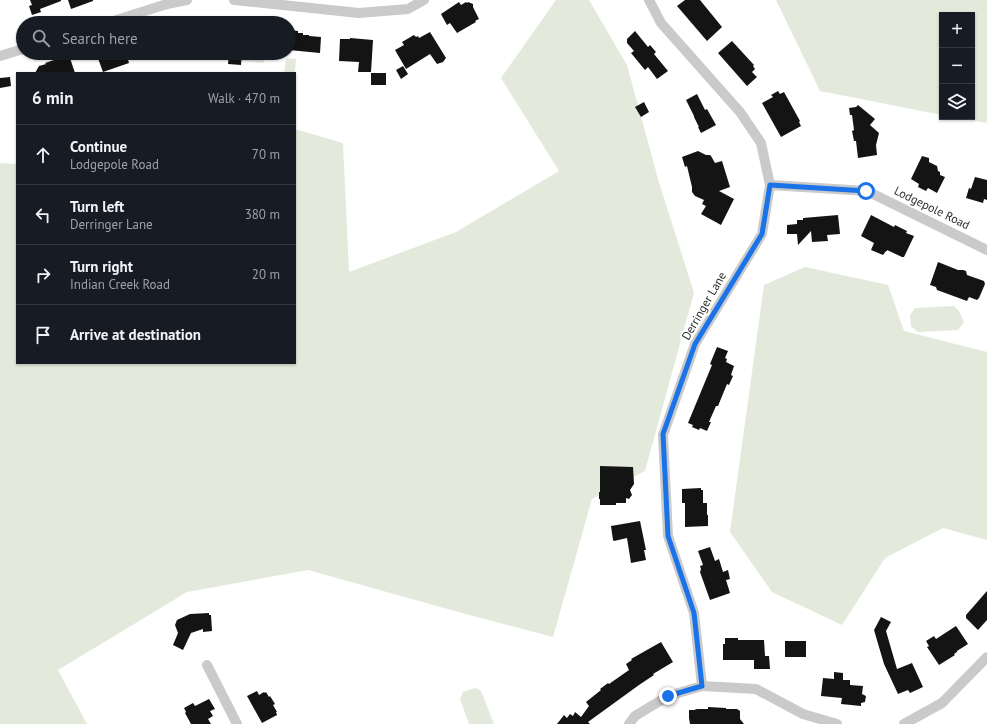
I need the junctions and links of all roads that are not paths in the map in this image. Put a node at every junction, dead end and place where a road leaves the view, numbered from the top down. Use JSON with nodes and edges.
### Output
{"nodes":[{"id":1,"x":187,"y":0,"type":"edge"},
{"id":2,"x":234,"y":0,"type":"edge"},
{"id":3,"x":424,"y":0,"type":"edge"},
{"id":4,"x":649,"y":0,"type":"edge"},
{"id":5,"x":129,"y":16,"type":"edge"},
{"id":6,"x":16,"y":51,"type":"edge"},
{"id":7,"x":0,"y":56,"type":"edge"},
{"id":8,"x":770,"y":185,"type":"junction"},
{"id":9,"x":987,"y":250,"type":"edge"},
{"id":10,"x":987,"y":657,"type":"edge"},
{"id":11,"x":206,"y":665,"type":"dead end"},
{"id":12,"x":702,"y":686,"type":"junction"},
{"id":13,"x":237,"y":724,"type":"edge"},
{"id":14,"x":628,"y":724,"type":"edge"},
{"id":15,"x":837,"y":724,"type":"edge"},
{"id":16,"x":904,"y":724,"type":"edge"}],
"edges":[{"from":1,"to":5,"type":"street"},
{"from":2,"to":3,"type":"street"},
{"from":4,"to":8,"type":"street","name":"Derringer Lane"},
{"from":6,"to":7,"type":"street"},
{"from":8,"to":9,"type":"street","name":"Lodgepole Road"},
{"from":8,"to":12,"type":"street","name":"Derringer Lane"},
{"from":10,"to":16,"type":"street"},
{"from":11,"to":13,"type":"street"},
{"from":12,"to":14,"type":"street"},
{"from":12,"to":15,"type":"street"}]}
